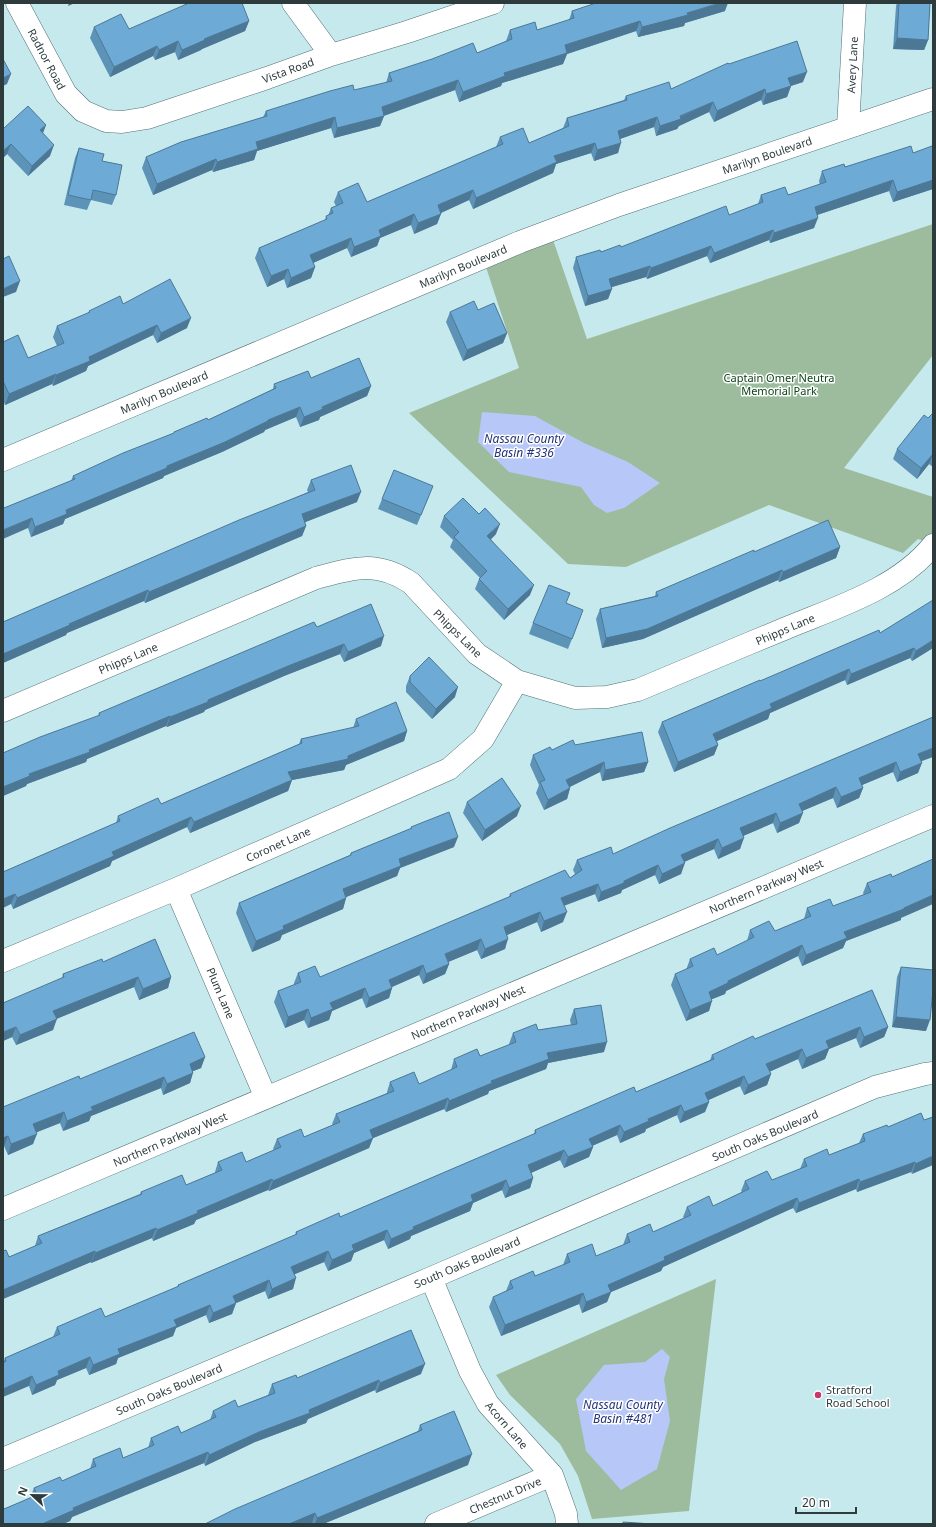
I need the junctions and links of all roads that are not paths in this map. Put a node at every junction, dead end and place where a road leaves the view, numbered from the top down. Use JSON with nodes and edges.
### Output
{"nodes":[{"id":1,"x":6,"y":3,"type":"edge"},
{"id":2,"x":17,"y":3,"type":"edge"},
{"id":3,"x":294,"y":3,"type":"edge"},
{"id":4,"x":493,"y":3,"type":"edge"},
{"id":5,"x":855,"y":3,"type":"edge"},
{"id":6,"x":3,"y":5,"type":"edge"},
{"id":7,"x":331,"y":55,"type":"junction"},
{"id":8,"x":933,"y":99,"type":"edge"},
{"id":9,"x":82,"y":111,"type":"joint"},
{"id":10,"x":848,"y":127,"type":"junction"},
{"id":11,"x":3,"y":460,"type":"edge"},
{"id":12,"x":933,"y":545,"type":"edge"},
{"id":13,"x":517,"y":681,"type":"junction"},
{"id":14,"x":3,"y":711,"type":"edge"},
{"id":15,"x":933,"y":816,"type":"edge"},
{"id":16,"x":176,"y":888,"type":"junction"},
{"id":17,"x":3,"y":961,"type":"edge"},
{"id":18,"x":933,"y":1073,"type":"edge"},
{"id":19,"x":266,"y":1098,"type":"junction"},
{"id":20,"x":3,"y":1209,"type":"edge"},
{"id":21,"x":431,"y":1278,"type":"junction"},
{"id":22,"x":3,"y":1459,"type":"edge"},
{"id":23,"x":552,"y":1475,"type":"junction"},
{"id":24,"x":436,"y":1524,"type":"edge"},
{"id":25,"x":567,"y":1524,"type":"edge"}],
"edges":[{"from":1,"to":6,"type":"street"},
{"from":2,"to":9,"type":"street","name":"Radnor Road"},
{"from":3,"to":7,"type":"street"},
{"from":4,"to":7,"type":"street","name":"Vista Road"},
{"from":5,"to":10,"type":"street","name":"Avery Lane"},
{"from":7,"to":9,"type":"street","name":"Vista Road"},
{"from":8,"to":10,"type":"street","name":"Marilyn Boulevard"},
{"from":10,"to":11,"type":"street","name":"Marilyn Boulevard"},
{"from":12,"to":13,"type":"street","name":"Phipps Lane"},
{"from":13,"to":14,"type":"street","name":"Phipps Lane"},
{"from":13,"to":16,"type":"street","name":"Coronet Lane"},
{"from":15,"to":19,"type":"street","name":"Northern Parkway West"},
{"from":16,"to":17,"type":"street","name":"Coronet Lane"},
{"from":16,"to":19,"type":"street","name":"Plum Lane"},
{"from":18,"to":21,"type":"street","name":"South Oaks Boulevard"},
{"from":19,"to":20,"type":"street","name":"Northern Parkway West"},
{"from":21,"to":22,"type":"street","name":"South Oaks Boulevard"},
{"from":21,"to":23,"type":"street","name":"Acorn Lane"},
{"from":23,"to":24,"type":"street","name":"Chestnut Drive"},
{"from":23,"to":25,"type":"street","name":"Acorn Lane"}]}
